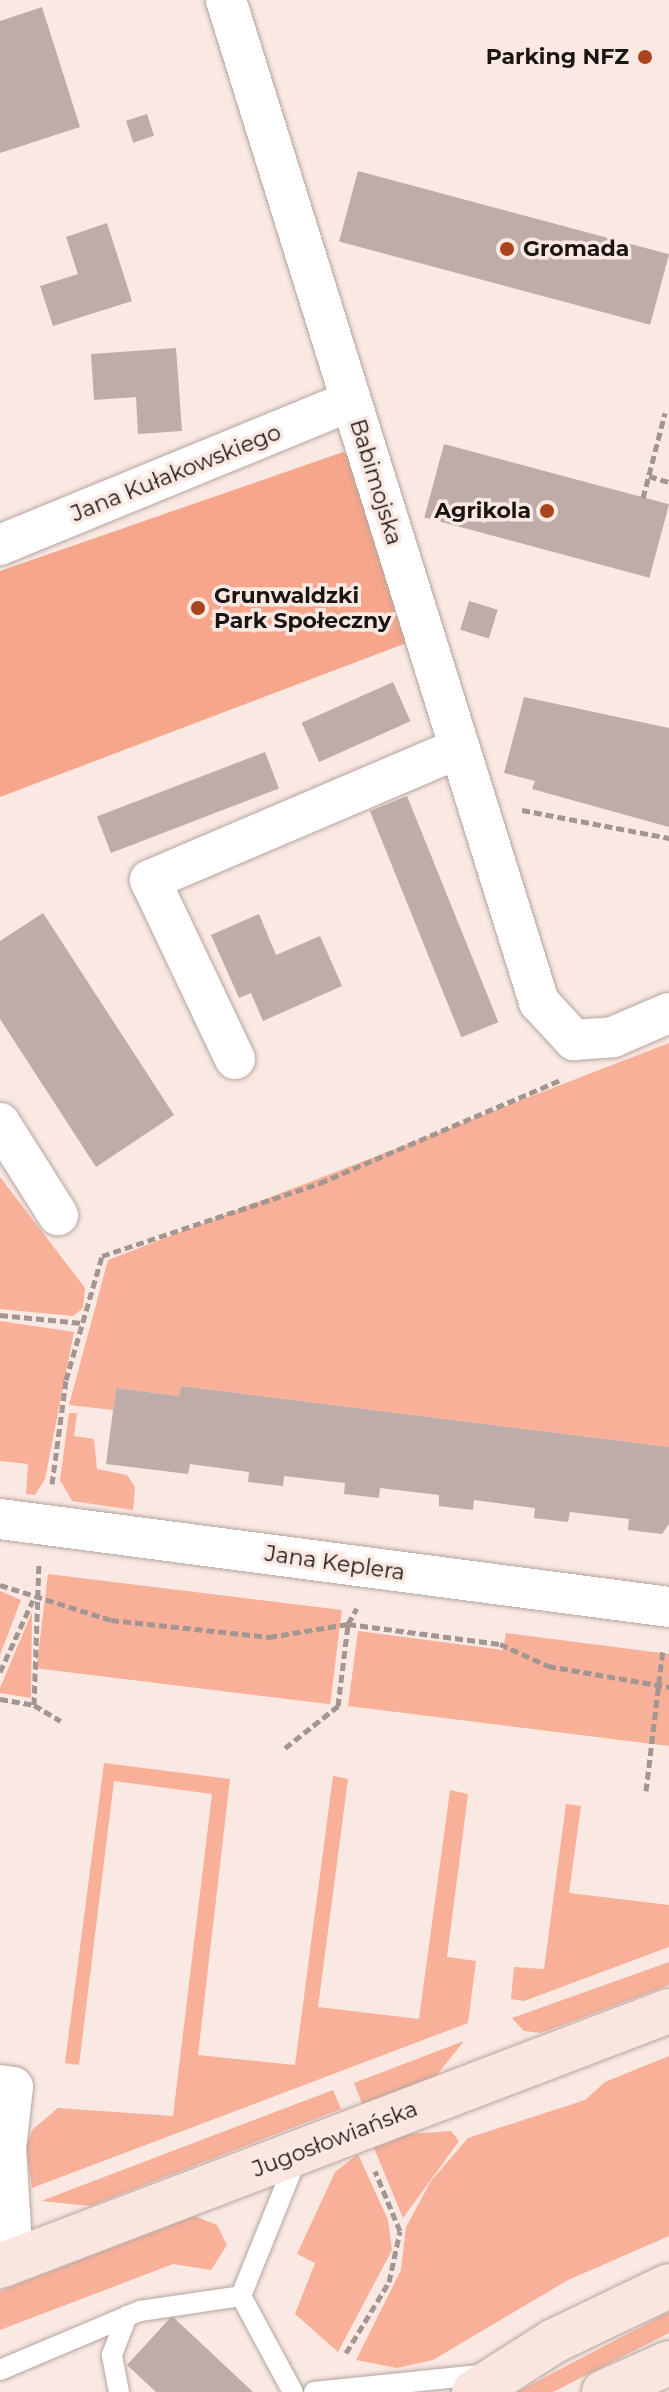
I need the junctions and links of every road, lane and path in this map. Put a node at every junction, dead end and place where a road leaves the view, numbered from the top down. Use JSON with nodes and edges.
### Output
{"nodes":[{"id":1,"x":226,"y":0,"type":"edge"},
{"id":2,"x":351,"y":401,"type":"junction"},
{"id":3,"x":665,"y":413,"type":"dead end"},
{"id":4,"x":649,"y":476,"type":"junction"},
{"id":5,"x":669,"y":482,"type":"edge"},
{"id":6,"x":643,"y":498,"type":"dead end"},
{"id":7,"x":0,"y":545,"type":"edge"},
{"id":8,"x":459,"y":748,"type":"junction"},
{"id":9,"x":474,"y":801,"type":"junction"},
{"id":10,"x":669,"y":838,"type":"edge"},
{"id":11,"x":669,"y":1013,"type":"edge"},
{"id":12,"x":574,"y":1040,"type":"junction"},
{"id":13,"x":235,"y":1059,"type":"dead end"},
{"id":14,"x":0,"y":1123,"type":"edge"},
{"id":15,"x":58,"y":1215,"type":"dead end"},
{"id":16,"x":0,"y":1315,"type":"edge"},
{"id":17,"x":82,"y":1323,"type":"junction"},
{"id":18,"x":0,"y":1519,"type":"edge"},
{"id":19,"x":46,"y":1524,"type":"junction"},
{"id":20,"x":379,"y":1569,"type":"junction"},
{"id":21,"x":0,"y":1585,"type":"edge"},
{"id":22,"x":33,"y":1600,"type":"junction"},
{"id":23,"x":668,"y":1607,"type":"edge"},
{"id":24,"x":348,"y":1624,"type":"junction"},
{"id":25,"x":0,"y":1672,"type":"edge"},
{"id":26,"x":659,"y":1684,"type":"junction"},
{"id":27,"x":669,"y":1687,"type":"edge"},
{"id":28,"x":0,"y":1699,"type":"edge"},
{"id":29,"x":34,"y":1705,"type":"junction"},
{"id":30,"x":61,"y":1721,"type":"dead end"},
{"id":31,"x":285,"y":1748,"type":"dead end"},
{"id":32,"x":646,"y":1791,"type":"dead end"},
{"id":33,"x":669,"y":2011,"type":"edge"},
{"id":34,"x":0,"y":2085,"type":"edge"},
{"id":35,"x":299,"y":2152,"type":"junction"},
{"id":36,"x":368,"y":2156,"type":"dead end"},
{"id":37,"x":6,"y":2263,"type":"edge"},
{"id":38,"x":669,"y":2286,"type":"edge"},
{"id":39,"x":241,"y":2296,"type":"junction"},
{"id":40,"x":127,"y":2316,"type":"junction"},
{"id":41,"x":346,"y":2353,"type":"dead end"},
{"id":42,"x":669,"y":2363,"type":"edge"},
{"id":43,"x":0,"y":2370,"type":"edge"},
{"id":44,"x":488,"y":2383,"type":"edge"},
{"id":45,"x":119,"y":2392,"type":"edge"},
{"id":46,"x":293,"y":2392,"type":"edge"},
{"id":47,"x":314,"y":2392,"type":"edge"},
{"id":48,"x":604,"y":2392,"type":"edge"}],
"edges":[{"from":1,"to":2,"type":"street","name":"Babimojska"},
{"from":2,"to":7,"type":"street","name":"Jana Kułakowskiego"},
{"from":2,"to":8,"type":"street","name":"Babimojska"},
{"from":3,"to":4,"type":"path"},
{"from":4,"to":5,"type":"path"},
{"from":4,"to":6,"type":"path"},
{"from":8,"to":9,"type":"street","name":"Babimojska"},
{"from":8,"to":13,"type":"street"},
{"from":9,"to":10,"type":"path"},
{"from":9,"to":12,"type":"street","name":"Babimojska"},
{"from":11,"to":12,"type":"street"},
{"from":12,"to":17,"type":"path"},
{"from":14,"to":15,"type":"street"},
{"from":16,"to":17,"type":"path"},
{"from":17,"to":19,"type":"path"},
{"from":18,"to":19,"type":"street","name":"Jana Keplera"},
{"from":19,"to":20,"type":"street","name":"Jana Keplera"},
{"from":19,"to":22,"type":"path"},
{"from":20,"to":23,"type":"street","name":"Jana Keplera"},
{"from":20,"to":24,"type":"path"},
{"from":21,"to":22,"type":"path"},
{"from":22,"to":24,"type":"path"},
{"from":22,"to":25,"type":"path"},
{"from":22,"to":29,"type":"path"},
{"from":23,"to":26,"type":"path"},
{"from":24,"to":26,"type":"path"},
{"from":24,"to":31,"type":"path"},
{"from":26,"to":27,"type":"path"},
{"from":26,"to":32,"type":"path"},
{"from":28,"to":29,"type":"path"},
{"from":29,"to":30,"type":"path"},
{"from":33,"to":35,"type":"street","name":"Jugosłowiańska"},
{"from":34,"to":37,"type":"street"},
{"from":35,"to":37,"type":"street","name":"Jugosłowiańska"},
{"from":35,"to":39,"type":"lane"},
{"from":36,"to":41,"type":"path"},
{"from":38,"to":44,"type":"street"},
{"from":39,"to":40,"type":"lane"},
{"from":39,"to":46,"type":"lane"},
{"from":40,"to":43,"type":"lane"},
{"from":40,"to":45,"type":"lane"},
{"from":42,"to":48,"type":"street"},
{"from":44,"to":47,"type":"lane"}]}
